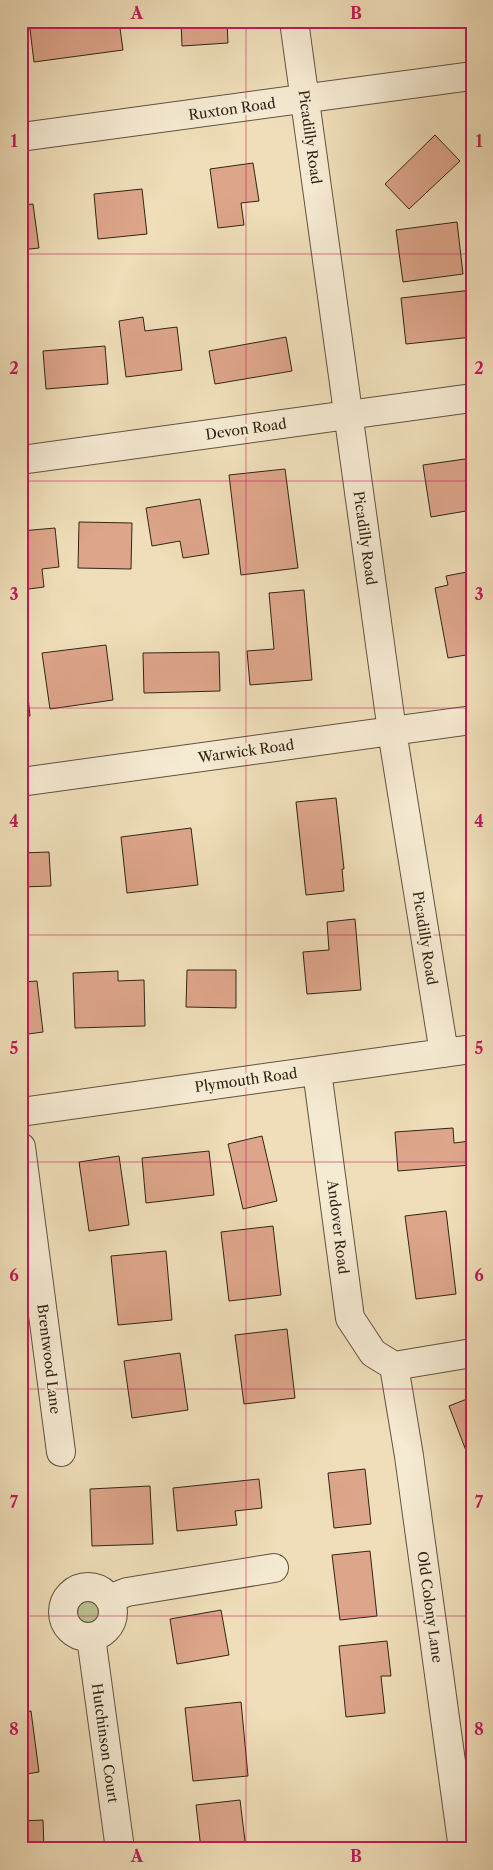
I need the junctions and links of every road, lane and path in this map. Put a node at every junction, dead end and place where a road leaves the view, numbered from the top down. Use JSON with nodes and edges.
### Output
{"nodes":[{"id":1,"x":294,"y":21,"type":"edge"},
{"id":2,"x":472,"y":76,"type":"edge"},
{"id":3,"x":305,"y":99,"type":"junction"},
{"id":4,"x":21,"y":137,"type":"edge"},
{"id":5,"x":472,"y":398,"type":"edge"},
{"id":6,"x":349,"y":414,"type":"junction"},
{"id":7,"x":21,"y":460,"type":"edge"},
{"id":8,"x":472,"y":720,"type":"edge"},
{"id":9,"x":392,"y":731,"type":"junction"},
{"id":10,"x":21,"y":782,"type":"edge"},
{"id":11,"x":472,"y":1050,"type":"edge"},
{"id":12,"x":444,"y":1053,"type":"junction"},
{"id":13,"x":317,"y":1070,"type":"junction"},
{"id":14,"x":21,"y":1112,"type":"edge"},
{"id":15,"x":21,"y":1147,"type":"edge"},
{"id":16,"x":472,"y":1352,"type":"edge"},
{"id":17,"x":394,"y":1366,"type":"junction"},
{"id":18,"x":61,"y":1452,"type":"dead end"},
{"id":19,"x":274,"y":1568,"type":"dead end"},
{"id":20,"x":109,"y":1599,"type":"junction"},
{"id":21,"x":91,"y":1637,"type":"junction"},
{"id":22,"x":120,"y":1849,"type":"edge"},
{"id":23,"x":463,"y":1849,"type":"edge"}],
"edges":[{"from":1,"to":3,"type":"street","name":"Picadilly Road"},
{"from":2,"to":3,"type":"street","name":"Ruxton Road"},
{"from":3,"to":4,"type":"street","name":"Ruxton Road"},
{"from":3,"to":6,"type":"street","name":"Picadilly Road"},
{"from":5,"to":6,"type":"street","name":"Devon Road"},
{"from":6,"to":7,"type":"street","name":"Devon Road"},
{"from":6,"to":9,"type":"street","name":"Picadilly Road"},
{"from":8,"to":9,"type":"street","name":"Warwick Road"},
{"from":9,"to":10,"type":"street","name":"Warwick Road"},
{"from":9,"to":12,"type":"street","name":"Picadilly Road"},
{"from":11,"to":12,"type":"street","name":"Plymouth Road"},
{"from":12,"to":13,"type":"street","name":"Plymouth Road"},
{"from":13,"to":14,"type":"street","name":"Plymouth Road"},
{"from":13,"to":17,"type":"street","name":"Andover Road"},
{"from":15,"to":18,"type":"street","name":"Brentwood Lane"},
{"from":16,"to":17,"type":"street"},
{"from":17,"to":23,"type":"street","name":"Old Colony Lane"},
{"from":19,"to":20,"type":"street"},
{"from":20,"to":21,"type":"street"},
{"from":20,"to":21,"type":"street"},
{"from":21,"to":22,"type":"street","name":"Hutchinson Court"}]}
